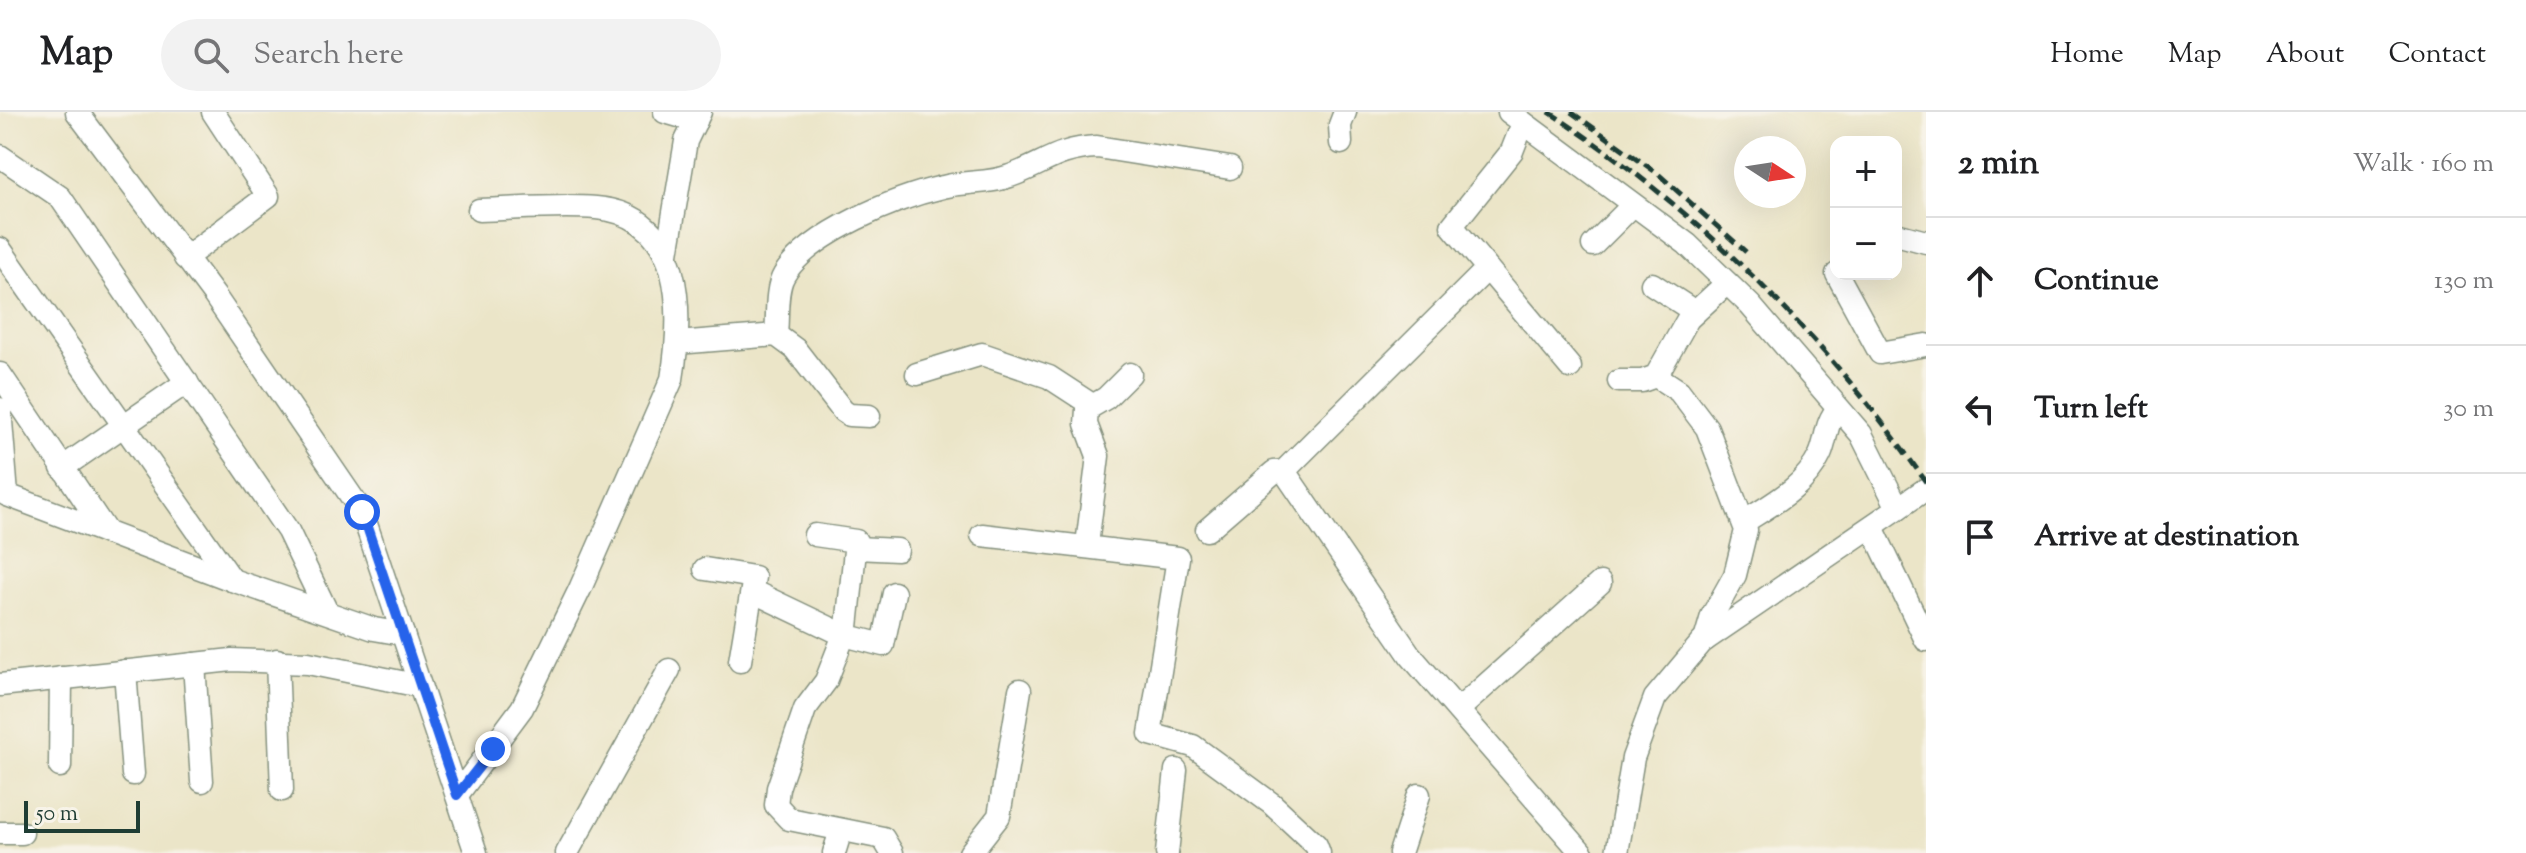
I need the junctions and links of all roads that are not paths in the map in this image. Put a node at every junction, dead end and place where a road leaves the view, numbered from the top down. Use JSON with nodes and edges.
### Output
{"nodes":[{"id":1,"x":77,"y":112,"type":"edge"},
{"id":2,"x":213,"y":112,"type":"edge"},
{"id":3,"x":665,"y":112,"type":"edge"},
{"id":4,"x":1345,"y":112,"type":"edge"},
{"id":5,"x":698,"y":116,"type":"edge"},
{"id":6,"x":1516,"y":118,"type":"edge"},
{"id":7,"x":1341,"y":143,"type":"dead end"},
{"id":8,"x":0,"y":156,"type":"edge"},
{"id":9,"x":1230,"y":168,"type":"dead end"},
{"id":10,"x":1633,"y":205,"type":"junction"},
{"id":11,"x":479,"y":210,"type":"dead end"},
{"id":12,"x":1902,"y":236,"type":"edge"},
{"id":13,"x":1926,"y":242,"type":"edge"},
{"id":14,"x":1593,"y":245,"type":"dead end"},
{"id":15,"x":0,"y":249,"type":"edge"},
{"id":16,"x":667,"y":254,"type":"junction"},
{"id":17,"x":185,"y":258,"type":"junction"},
{"id":18,"x":1480,"y":276,"type":"dead end"},
{"id":19,"x":1840,"y":280,"type":"edge"},
{"id":20,"x":1727,"y":283,"type":"junction"},
{"id":21,"x":1652,"y":284,"type":"dead end"},
{"id":22,"x":1695,"y":312,"type":"junction"},
{"id":23,"x":776,"y":335,"type":"junction"},
{"id":24,"x":677,"y":343,"type":"junction"},
{"id":25,"x":1926,"y":345,"type":"edge"},
{"id":26,"x":1570,"y":367,"type":"dead end"},
{"id":27,"x":0,"y":374,"type":"edge"},
{"id":28,"x":917,"y":374,"type":"dead end"},
{"id":29,"x":1130,"y":374,"type":"dead end"},
{"id":30,"x":1656,"y":376,"type":"junction"},
{"id":31,"x":1619,"y":381,"type":"dead end"},
{"id":32,"x":187,"y":382,"type":"junction"},
{"id":33,"x":1092,"y":405,"type":"junction"},
{"id":34,"x":0,"y":409,"type":"edge"},
{"id":35,"x":1838,"y":409,"type":"junction"},
{"id":36,"x":869,"y":416,"type":"dead end"},
{"id":37,"x":125,"y":427,"type":"junction"},
{"id":38,"x":62,"y":468,"type":"junction"},
{"id":39,"x":1284,"y":471,"type":"junction"},
{"id":40,"x":1911,"y":500,"type":"edge"},
{"id":41,"x":1744,"y":522,"type":"junction"},
{"id":42,"x":1872,"y":527,"type":"junction"},
{"id":43,"x":1207,"y":530,"type":"dead end"},
{"id":44,"x":107,"y":533,"type":"junction"},
{"id":45,"x":815,"y":535,"type":"dead end"},
{"id":46,"x":982,"y":535,"type":"dead end"},
{"id":47,"x":1087,"y":545,"type":"junction"},
{"id":48,"x":856,"y":548,"type":"junction"},
{"id":49,"x":897,"y":550,"type":"dead end"},
{"id":50,"x":705,"y":569,"type":"dead end"},
{"id":51,"x":232,"y":580,"type":"junction"},
{"id":52,"x":1600,"y":583,"type":"dead end"},
{"id":53,"x":754,"y":592,"type":"junction"},
{"id":54,"x":894,"y":593,"type":"dead end"},
{"id":55,"x":326,"y":610,"type":"junction"},
{"id":56,"x":403,"y":634,"type":"junction"},
{"id":57,"x":844,"y":635,"type":"junction"},
{"id":58,"x":1705,"y":640,"type":"junction"},
{"id":59,"x":1926,"y":640,"type":"edge"},
{"id":60,"x":277,"y":660,"type":"junction"},
{"id":61,"x":740,"y":661,"type":"dead end"},
{"id":62,"x":194,"y":664,"type":"junction"},
{"id":63,"x":669,"y":670,"type":"dead end"},
{"id":64,"x":125,"y":671,"type":"junction"},
{"id":65,"x":61,"y":678,"type":"junction"},
{"id":66,"x":0,"y":685,"type":"edge"},
{"id":67,"x":420,"y":686,"type":"junction"},
{"id":68,"x":1020,"y":690,"type":"dead end"},
{"id":69,"x":1458,"y":710,"type":"junction"},
{"id":70,"x":60,"y":766,"type":"dead end"},
{"id":71,"x":1176,"y":770,"type":"dead end"},
{"id":72,"x":133,"y":774,"type":"dead end"},
{"id":73,"x":202,"y":781,"type":"dead end"},
{"id":74,"x":282,"y":790,"type":"dead end"},
{"id":75,"x":457,"y":795,"type":"junction"},
{"id":76,"x":1419,"y":795,"type":"dead end"},
{"id":77,"x":841,"y":830,"type":"junction"},
{"id":78,"x":476,"y":853,"type":"edge"},
{"id":79,"x":567,"y":853,"type":"edge"},
{"id":80,"x":834,"y":853,"type":"edge"},
{"id":81,"x":892,"y":853,"type":"edge"},
{"id":82,"x":970,"y":853,"type":"edge"},
{"id":83,"x":1167,"y":853,"type":"edge"},
{"id":84,"x":1319,"y":853,"type":"edge"},
{"id":85,"x":1400,"y":853,"type":"edge"},
{"id":86,"x":1582,"y":853,"type":"edge"},
{"id":87,"x":1617,"y":853,"type":"edge"}],
"edges":[{"from":1,"to":17,"type":"street"},
{"from":2,"to":17,"type":"street"},
{"from":3,"to":5,"type":"street"},
{"from":4,"to":7,"type":"street"},
{"from":5,"to":16,"type":"street"},
{"from":6,"to":10,"type":"street"},
{"from":6,"to":26,"type":"street"},
{"from":8,"to":32,"type":"street"},
{"from":9,"to":23,"type":"street"},
{"from":10,"to":14,"type":"street"},
{"from":10,"to":20,"type":"street"},
{"from":11,"to":16,"type":"street"},
{"from":12,"to":13,"type":"street"},
{"from":15,"to":37,"type":"street"},
{"from":16,"to":24,"type":"street"},
{"from":17,"to":56,"type":"street"},
{"from":18,"to":39,"type":"street"},
{"from":19,"to":25,"type":"street"},
{"from":20,"to":22,"type":"street"},
{"from":20,"to":35,"type":"street"},
{"from":21,"to":22,"type":"street"},
{"from":22,"to":30,"type":"street"},
{"from":23,"to":24,"type":"street"},
{"from":23,"to":36,"type":"street"},
{"from":24,"to":75,"type":"street"},
{"from":27,"to":38,"type":"street"},
{"from":28,"to":33,"type":"street"},
{"from":29,"to":33,"type":"street"},
{"from":30,"to":31,"type":"street"},
{"from":30,"to":41,"type":"street"},
{"from":32,"to":37,"type":"street"},
{"from":32,"to":55,"type":"street"},
{"from":33,"to":47,"type":"street"},
{"from":34,"to":44,"type":"street"},
{"from":35,"to":40,"type":"street"},
{"from":35,"to":41,"type":"street"},
{"from":37,"to":38,"type":"street"},
{"from":37,"to":51,"type":"street"},
{"from":38,"to":44,"type":"street"},
{"from":39,"to":43,"type":"street"},
{"from":39,"to":69,"type":"street"},
{"from":40,"to":42,"type":"street"},
{"from":41,"to":58,"type":"street"},
{"from":42,"to":58,"type":"street"},
{"from":42,"to":59,"type":"street"},
{"from":44,"to":51,"type":"street"},
{"from":45,"to":48,"type":"street"},
{"from":46,"to":47,"type":"street"},
{"from":47,"to":84,"type":"street"},
{"from":48,"to":49,"type":"street"},
{"from":48,"to":57,"type":"street"},
{"from":50,"to":53,"type":"street"},
{"from":51,"to":55,"type":"street"},
{"from":52,"to":69,"type":"street"},
{"from":53,"to":57,"type":"street"},
{"from":53,"to":61,"type":"street"},
{"from":54,"to":57,"type":"street"},
{"from":55,"to":56,"type":"street"},
{"from":56,"to":67,"type":"street"},
{"from":57,"to":77,"type":"street"},
{"from":58,"to":87,"type":"street"},
{"from":60,"to":62,"type":"street"},
{"from":60,"to":67,"type":"street"},
{"from":60,"to":74,"type":"street"},
{"from":62,"to":64,"type":"street"},
{"from":62,"to":73,"type":"street"},
{"from":63,"to":79,"type":"street"},
{"from":64,"to":65,"type":"street"},
{"from":64,"to":72,"type":"street"},
{"from":65,"to":66,"type":"street"},
{"from":65,"to":70,"type":"street"},
{"from":67,"to":75,"type":"street"},
{"from":68,"to":82,"type":"street"},
{"from":69,"to":86,"type":"street"},
{"from":71,"to":83,"type":"street"},
{"from":75,"to":78,"type":"street"},
{"from":76,"to":85,"type":"street"},
{"from":77,"to":80,"type":"street"},
{"from":77,"to":81,"type":"street"}]}
